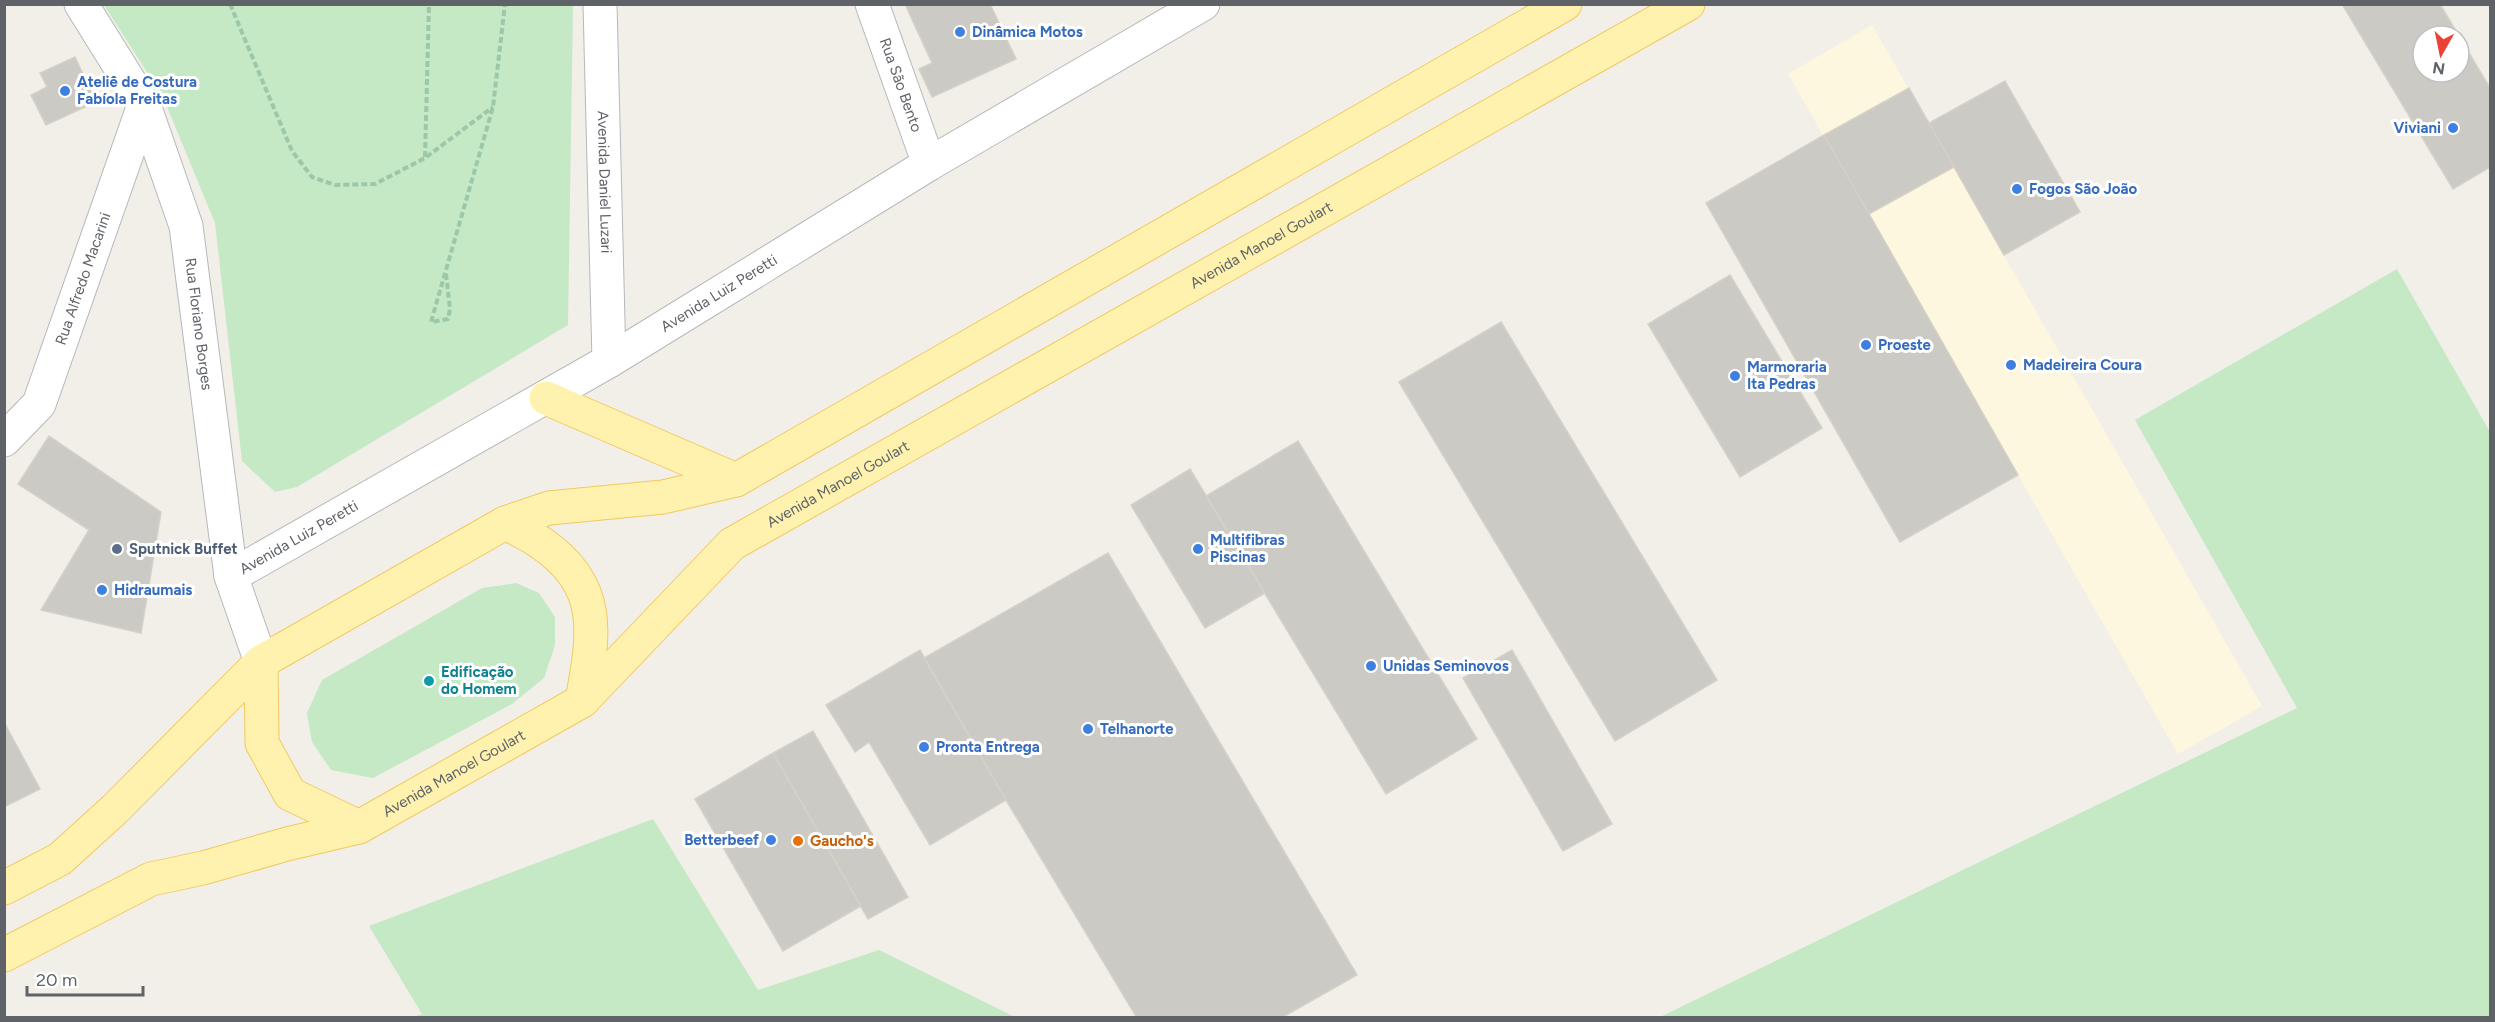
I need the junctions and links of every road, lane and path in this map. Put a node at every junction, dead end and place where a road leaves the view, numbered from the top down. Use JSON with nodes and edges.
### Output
{"nodes":[{"id":1,"x":81,"y":4,"type":"edge"},
{"id":2,"x":230,"y":4,"type":"edge"},
{"id":3,"x":429,"y":4,"type":"edge"},
{"id":4,"x":505,"y":4,"type":"edge"},
{"id":5,"x":600,"y":4,"type":"edge"},
{"id":6,"x":872,"y":4,"type":"edge"},
{"id":7,"x":1203,"y":4,"type":"edge"},
{"id":8,"x":1564,"y":4,"type":"edge"},
{"id":9,"x":1688,"y":4,"type":"edge"},
{"id":10,"x":144,"y":105,"type":"junction"},
{"id":11,"x":493,"y":107,"type":"junction"},
{"id":12,"x":425,"y":158,"type":"junction"},
{"id":13,"x":929,"y":164,"type":"junction"},
{"id":14,"x":446,"y":274,"type":"junction"},
{"id":15,"x":609,"y":361,"type":"junction"},
{"id":16,"x":546,"y":398,"type":"junction"},
{"id":17,"x":4,"y":440,"type":"edge"},
{"id":18,"x":736,"y":480,"type":"junction"},
{"id":19,"x":505,"y":523,"type":"junction"},
{"id":20,"x":231,"y":576,"type":"junction"},
{"id":21,"x":261,"y":662,"type":"junction"},
{"id":22,"x":582,"y":701,"type":"junction"},
{"id":23,"x":359,"y":827,"type":"junction"},
{"id":24,"x":4,"y":888,"type":"edge"},
{"id":25,"x":4,"y":955,"type":"edge"}],
"edges":[{"from":1,"to":10,"type":"street","name":"Rua Floriano Borges"},
{"from":2,"to":12,"type":"path"},
{"from":3,"to":12,"type":"path"},
{"from":4,"to":11,"type":"path"},
{"from":5,"to":15,"type":"street","name":"Avenida Daniel Luzari"},
{"from":6,"to":13,"type":"street","name":"Rua São Bento"},
{"from":7,"to":13,"type":"street","name":"Avenida Luiz Peretti"},
{"from":8,"to":18,"type":"main road"},
{"from":9,"to":22,"type":"main road","name":"Avenida Manoel Goulart"},
{"from":10,"to":17,"type":"street","name":"Rua Alfredo Macarini"},
{"from":10,"to":20,"type":"street","name":"Rua Floriano Borges"},
{"from":11,"to":12,"type":"path"},
{"from":11,"to":14,"type":"path"},
{"from":13,"to":15,"type":"street","name":"Avenida Luiz Peretti"},
{"from":14,"to":14,"type":"path"},
{"from":15,"to":16,"type":"street","name":"Avenida Luiz Peretti"},
{"from":16,"to":18,"type":"main road"},
{"from":16,"to":20,"type":"street","name":"Avenida Luiz Peretti"},
{"from":18,"to":19,"type":"main road"},
{"from":19,"to":21,"type":"main road"},
{"from":19,"to":22,"type":"main road"},
{"from":20,"to":21,"type":"street","name":"Rua Floriano Borges"},
{"from":21,"to":23,"type":"main road"},
{"from":21,"to":24,"type":"main road"},
{"from":22,"to":23,"type":"main road","name":"Avenida Manoel Goulart"},
{"from":23,"to":25,"type":"main road","name":"Avenida Manoel Goulart"}]}
